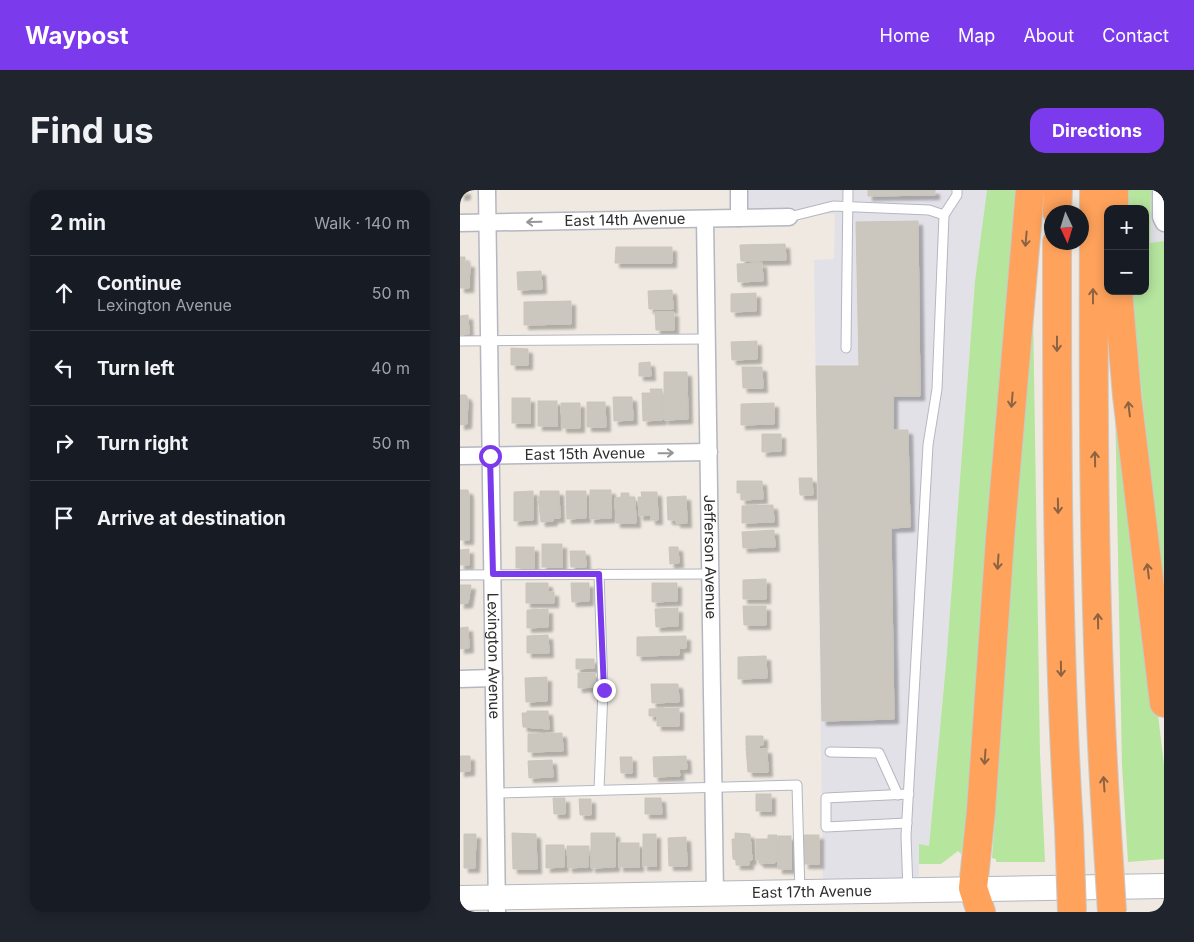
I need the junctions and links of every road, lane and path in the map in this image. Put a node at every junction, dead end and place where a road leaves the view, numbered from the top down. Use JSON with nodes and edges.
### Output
{"nodes":[{"id":1,"x":487,"y":190,"type":"edge"},
{"id":2,"x":739,"y":190,"type":"edge"},
{"id":3,"x":848,"y":190,"type":"edge"},
{"id":4,"x":957,"y":190,"type":"edge"},
{"id":5,"x":1030,"y":190,"type":"edge"},
{"id":6,"x":1058,"y":190,"type":"edge"},
{"id":7,"x":1094,"y":190,"type":"edge"},
{"id":8,"x":1114,"y":190,"type":"edge"},
{"id":9,"x":1161,"y":190,"type":"edge"},
{"id":10,"x":1058,"y":205,"type":"edge"},
{"id":11,"x":1114,"y":205,"type":"edge"},
{"id":12,"x":848,"y":207,"type":"junction"},
{"id":13,"x":944,"y":215,"type":"junction"},
{"id":14,"x":789,"y":217,"type":"joint"},
{"id":15,"x":740,"y":218,"type":"junction"},
{"id":16,"x":705,"y":219,"type":"junction"},
{"id":17,"x":488,"y":222,"type":"junction"},
{"id":18,"x":460,"y":223,"type":"edge"},
{"id":19,"x":1164,"y":223,"type":"edge"},
{"id":20,"x":1057,"y":250,"type":"edge"},
{"id":21,"x":1118,"y":295,"type":"edge"},
{"id":22,"x":708,"y":339,"type":"junction"},
{"id":23,"x":460,"y":341,"type":"edge"},
{"id":24,"x":489,"y":341,"type":"junction"},
{"id":25,"x":846,"y":348,"type":"dead end"},
{"id":26,"x":709,"y":452,"type":"junction"},
{"id":27,"x":460,"y":456,"type":"edge"},
{"id":28,"x":490,"y":456,"type":"junction"},
{"id":29,"x":493,"y":574,"type":"junction"},
{"id":30,"x":599,"y":574,"type":"junction"},
{"id":31,"x":711,"y":574,"type":"junction"},
{"id":32,"x":460,"y":575,"type":"edge"},
{"id":33,"x":460,"y":678,"type":"edge"},
{"id":34,"x":494,"y":678,"type":"junction"},
{"id":35,"x":1164,"y":703,"type":"edge"},
{"id":36,"x":830,"y":752,"type":"dead end"},
{"id":37,"x":714,"y":787,"type":"junction"},
{"id":38,"x":599,"y":790,"type":"junction"},
{"id":39,"x":496,"y":793,"type":"junction"},
{"id":40,"x":909,"y":794,"type":"junction"},
{"id":41,"x":898,"y":795,"type":"junction"},
{"id":42,"x":907,"y":823,"type":"junction"},
{"id":43,"x":1164,"y":886,"type":"edge"},
{"id":44,"x":908,"y":890,"type":"junction"},
{"id":45,"x":800,"y":893,"type":"junction"},
{"id":46,"x":715,"y":895,"type":"junction"},
{"id":47,"x":460,"y":898,"type":"edge"},
{"id":48,"x":977,"y":900,"type":"edge"},
{"id":49,"x":497,"y":905,"type":"edge"},
{"id":50,"x":1072,"y":912,"type":"edge"},
{"id":51,"x":1112,"y":912,"type":"edge"}],
"edges":[{"from":1,"to":17,"type":"street","name":"Lexington Avenue"},
{"from":2,"to":15,"type":"street"},
{"from":3,"to":12,"type":"lane"},
{"from":4,"to":13,"type":"lane"},
{"from":5,"to":48,"type":"highway","one_way":true},
{"from":6,"to":10,"type":"highway"},
{"from":51,"to":7,"type":"highway","one_way":true,"bridge":true},
{"from":8,"to":11,"type":"highway"},
{"from":9,"to":19,"type":"street"},
{"from":12,"to":13,"type":"lane"},
{"from":12,"to":14,"type":"lane"},
{"from":12,"to":25,"type":"lane"},
{"from":13,"to":40,"type":"lane"},
{"from":14,"to":15,"type":"street","name":"East 14th Avenue"},
{"from":15,"to":16,"type":"street","name":"East 14th Avenue"},
{"from":16,"to":17,"type":"street","name":"East 14th Avenue","one_way":true},
{"from":16,"to":22,"type":"street","name":"Jefferson Avenue"},
{"from":17,"to":18,"type":"street","name":"East 14th Avenue"},
{"from":17,"to":24,"type":"street","name":"Lexington Avenue"},
{"from":20,"to":50,"type":"highway","one_way":true,"bridge":true},
{"from":35,"to":21,"type":"highway","one_way":true},
{"from":22,"to":24,"type":"lane"},
{"from":22,"to":26,"type":"street","name":"Jefferson Avenue"},
{"from":23,"to":24,"type":"lane"},
{"from":24,"to":28,"type":"street","name":"Lexington Avenue"},
{"from":28,"to":26,"type":"street","name":"East 15th Avenue","one_way":true},
{"from":26,"to":31,"type":"street","name":"Jefferson Avenue"},
{"from":27,"to":28,"type":"street","name":"East 15th Avenue"},
{"from":28,"to":29,"type":"street","name":"Lexington Avenue"},
{"from":29,"to":30,"type":"lane"},
{"from":29,"to":32,"type":"lane"},
{"from":29,"to":34,"type":"street","name":"Lexington Avenue"},
{"from":30,"to":31,"type":"lane"},
{"from":30,"to":38,"type":"lane"},
{"from":31,"to":37,"type":"street","name":"Jefferson Avenue"},
{"from":33,"to":34,"type":"street"},
{"from":34,"to":39,"type":"street","name":"Lexington Avenue"},
{"from":36,"to":41,"type":"lane"},
{"from":37,"to":38,"type":"lane"},
{"from":37,"to":45,"type":"lane"},
{"from":37,"to":46,"type":"street","name":"Jefferson Avenue"},
{"from":38,"to":39,"type":"lane"},
{"from":39,"to":49,"type":"street","name":"Lexington Avenue"},
{"from":40,"to":41,"type":"lane"},
{"from":40,"to":42,"type":"lane"},
{"from":41,"to":42,"type":"lane"},
{"from":42,"to":44,"type":"lane"},
{"from":43,"to":48,"type":"street","name":"East 17th Avenue"},
{"from":44,"to":45,"type":"street","name":"East 17th Avenue"},
{"from":44,"to":48,"type":"street","name":"East 17th Avenue"},
{"from":45,"to":46,"type":"street","name":"East 17th Avenue"},
{"from":46,"to":49,"type":"street","name":"East 17th Avenue"},
{"from":47,"to":49,"type":"street","name":"East 17th Avenue"}]}
